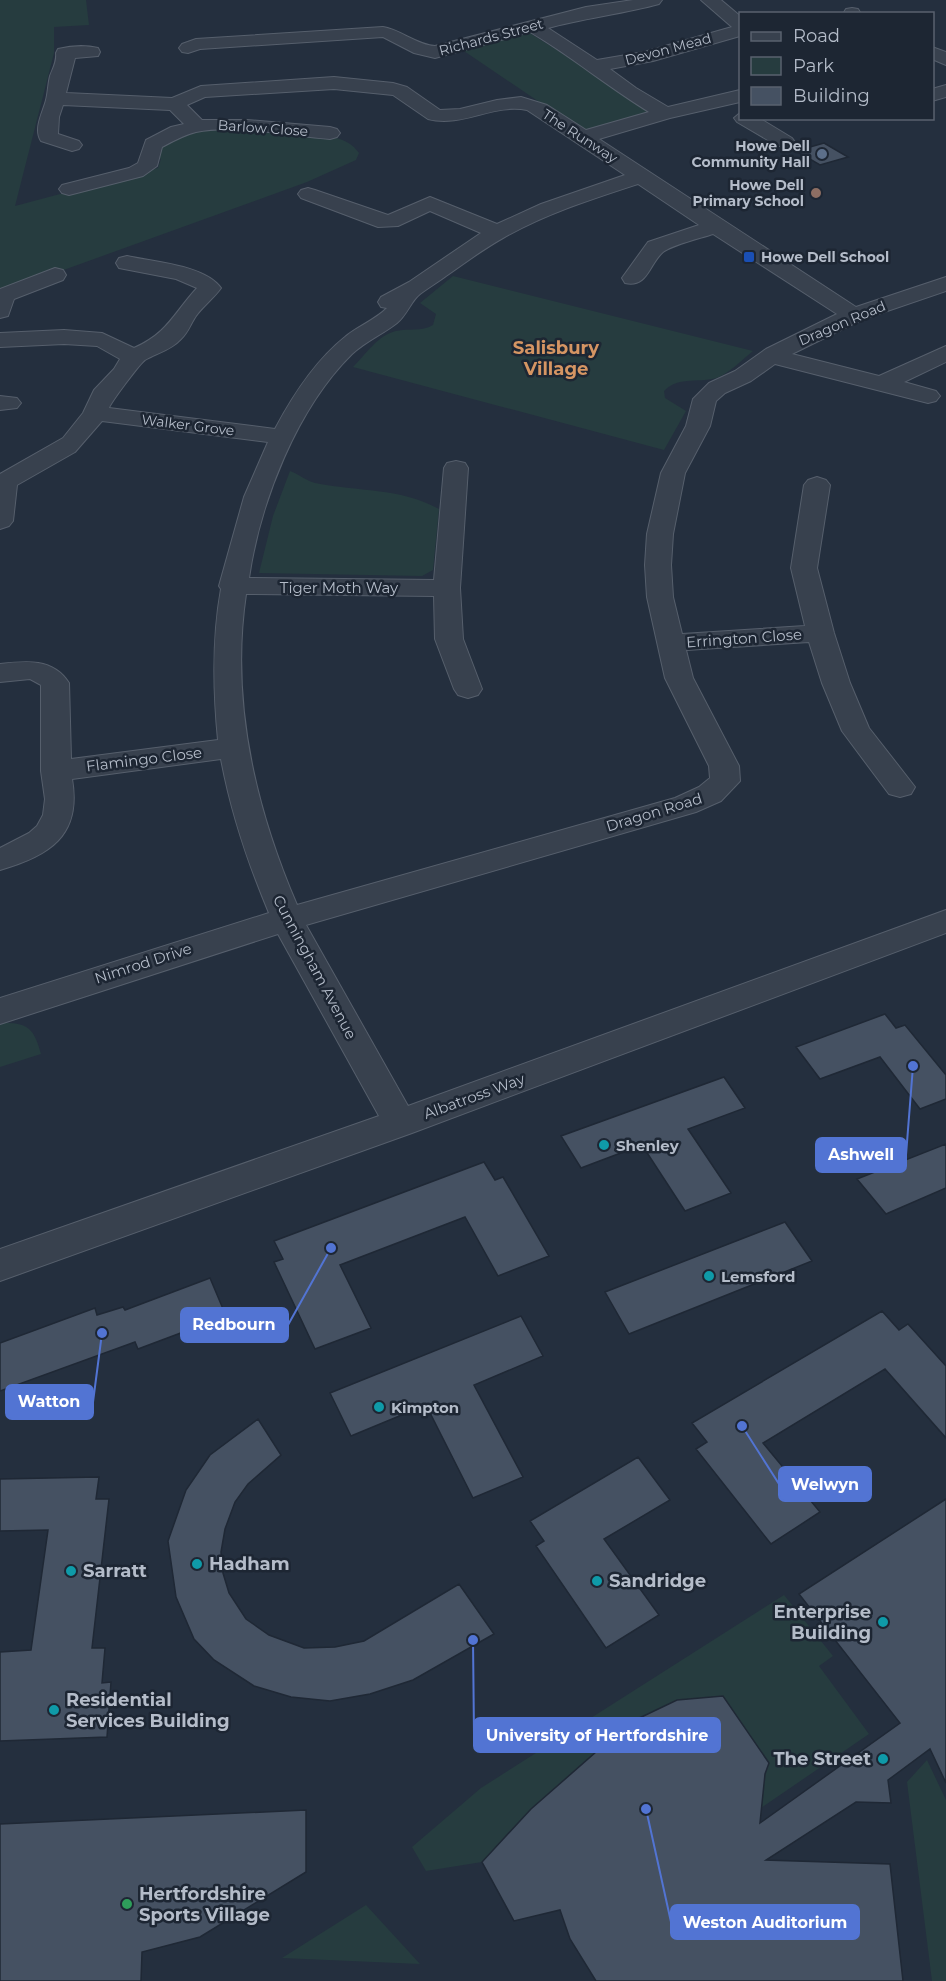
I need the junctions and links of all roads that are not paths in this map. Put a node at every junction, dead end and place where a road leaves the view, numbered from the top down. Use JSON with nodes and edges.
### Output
{"nodes":[{"id":1,"x":653,"y":0,"type":"edge"},
{"id":2,"x":714,"y":0,"type":"edge"},
{"id":3,"x":739,"y":22,"type":"edge"},
{"id":4,"x":532,"y":26,"type":"junction"},
{"id":5,"x":739,"y":31,"type":"edge"},
{"id":6,"x":188,"y":48,"type":"dead end"},
{"id":7,"x":92,"y":51,"type":"dead end"},
{"id":8,"x":595,"y":66,"type":"junction"},
{"id":9,"x":739,"y":96,"type":"edge"},
{"id":10,"x":56,"y":99,"type":"junction"},
{"id":11,"x":719,"y":101,"type":"junction"},
{"id":12,"x":175,"y":104,"type":"junction"},
{"id":13,"x":665,"y":113,"type":"junction"},
{"id":14,"x":739,"y":115,"type":"edge"},
{"id":15,"x":747,"y":120,"type":"edge"},
{"id":16,"x":196,"y":126,"type":"junction"},
{"id":17,"x":330,"y":133,"type":"dead end"},
{"id":18,"x":585,"y":137,"type":"junction"},
{"id":19,"x":786,"y":142,"type":"dead end"},
{"id":20,"x":72,"y":145,"type":"dead end"},
{"id":21,"x":641,"y":176,"type":"junction"},
{"id":22,"x":69,"y":189,"type":"dead end"},
{"id":23,"x":308,"y":194,"type":"dead end"},
{"id":24,"x":715,"y":226,"type":"junction"},
{"id":25,"x":497,"y":232,"type":"junction"},
{"id":26,"x":127,"y":263,"type":"dead end"},
{"id":27,"x":55,"y":275,"type":"dead end"},
{"id":28,"x":633,"y":278,"type":"dead end"},
{"id":29,"x":946,"y":284,"type":"edge"},
{"id":30,"x":0,"y":311,"type":"edge"},
{"id":31,"x":853,"y":315,"type":"junction"},
{"id":32,"x":0,"y":340,"type":"edge"},
{"id":33,"x":946,"y":353,"type":"edge"},
{"id":34,"x":774,"y":354,"type":"junction"},
{"id":35,"x":132,"y":357,"type":"junction"},
{"id":36,"x":882,"y":384,"type":"junction"},
{"id":37,"x":928,"y":396,"type":"dead end"},
{"id":38,"x":95,"y":413,"type":"junction"},
{"id":39,"x":282,"y":437,"type":"junction"},
{"id":40,"x":456,"y":468,"type":"dead end"},
{"id":41,"x":817,"y":485,"type":"dead end"},
{"id":42,"x":0,"y":520,"type":"edge"},
{"id":43,"x":232,"y":586,"type":"junction"},
{"id":44,"x":447,"y":588,"type":"junction"},
{"id":45,"x":820,"y":633,"type":"junction"},
{"id":46,"x":669,"y":643,"type":"junction"},
{"id":47,"x":0,"y":673,"type":"edge"},
{"id":48,"x":468,"y":689,"type":"dead end"},
{"id":49,"x":231,"y":748,"type":"junction"},
{"id":50,"x":56,"y":771,"type":"junction"},
{"id":51,"x":900,"y":787,"type":"dead end"},
{"id":52,"x":0,"y":859,"type":"edge"},
{"id":53,"x":286,"y":918,"type":"junction"},
{"id":54,"x":946,"y":921,"type":"edge"},
{"id":55,"x":0,"y":1011,"type":"edge"},
{"id":56,"x":399,"y":1123,"type":"junction"},
{"id":57,"x":0,"y":1265,"type":"edge"}],
"edges":[{"from":1,"to":4,"type":"street","name":"Richards Street"},
{"from":2,"to":3,"type":"street"},
{"from":4,"to":6,"type":"street","name":"Richards Street"},
{"from":4,"to":8,"type":"street"},
{"from":5,"to":8,"type":"street","name":"Devon Mead"},
{"from":7,"to":10,"type":"street"},
{"from":8,"to":13,"type":"street"},
{"from":9,"to":11,"type":"street"},
{"from":10,"to":12,"type":"street","name":"The Runway"},
{"from":10,"to":20,"type":"street"},
{"from":11,"to":13,"type":"street"},
{"from":11,"to":14,"type":"street"},
{"from":12,"to":16,"type":"street","name":"Barlow Close"},
{"from":12,"to":18,"type":"street","name":"The Runway"},
{"from":13,"to":18,"type":"street"},
{"from":15,"to":19,"type":"street"},
{"from":16,"to":17,"type":"street","name":"Barlow Close"},
{"from":16,"to":22,"type":"street","name":"Barlow Close"},
{"from":18,"to":21,"type":"street","name":"The Runway"},
{"from":21,"to":24,"type":"street","name":"The Runway"},
{"from":21,"to":25,"type":"street","name":"Cunningham Avenue"},
{"from":23,"to":25,"type":"street"},
{"from":24,"to":28,"type":"street"},
{"from":24,"to":31,"type":"street","name":"The Runway"},
{"from":25,"to":39,"type":"street","name":"Cunningham Avenue"},
{"from":26,"to":35,"type":"street"},
{"from":27,"to":30,"type":"street"},
{"from":29,"to":31,"type":"street","name":"Dragon Road"},
{"from":31,"to":34,"type":"street","name":"Dragon Road"},
{"from":32,"to":35,"type":"street"},
{"from":33,"to":36,"type":"street"},
{"from":34,"to":36,"type":"street"},
{"from":34,"to":46,"type":"street","name":"Dragon Road"},
{"from":35,"to":38,"type":"street"},
{"from":36,"to":37,"type":"street"},
{"from":38,"to":39,"type":"street","name":"Walker Grove"},
{"from":38,"to":42,"type":"street"},
{"from":39,"to":43,"type":"street","name":"Cunningham Avenue"},
{"from":40,"to":44,"type":"street"},
{"from":41,"to":45,"type":"street","name":"Errington Close"},
{"from":43,"to":44,"type":"street","name":"Tiger Moth Way"},
{"from":43,"to":49,"type":"street","name":"Cunningham Avenue"},
{"from":44,"to":48,"type":"street"},
{"from":45,"to":46,"type":"street","name":"Errington Close"},
{"from":45,"to":51,"type":"street","name":"Errington Close"},
{"from":46,"to":53,"type":"street","name":"Dragon Road"},
{"from":47,"to":50,"type":"street"},
{"from":49,"to":50,"type":"street","name":"Flamingo Close"},
{"from":49,"to":53,"type":"street","name":"Cunningham Avenue"},
{"from":50,"to":52,"type":"street"},
{"from":53,"to":55,"type":"street","name":"Nimrod Drive"},
{"from":53,"to":56,"type":"street","name":"Cunningham Avenue"},
{"from":54,"to":56,"type":"street","name":"Albatross Way"},
{"from":56,"to":57,"type":"street","name":"Albatross Way"}]}
